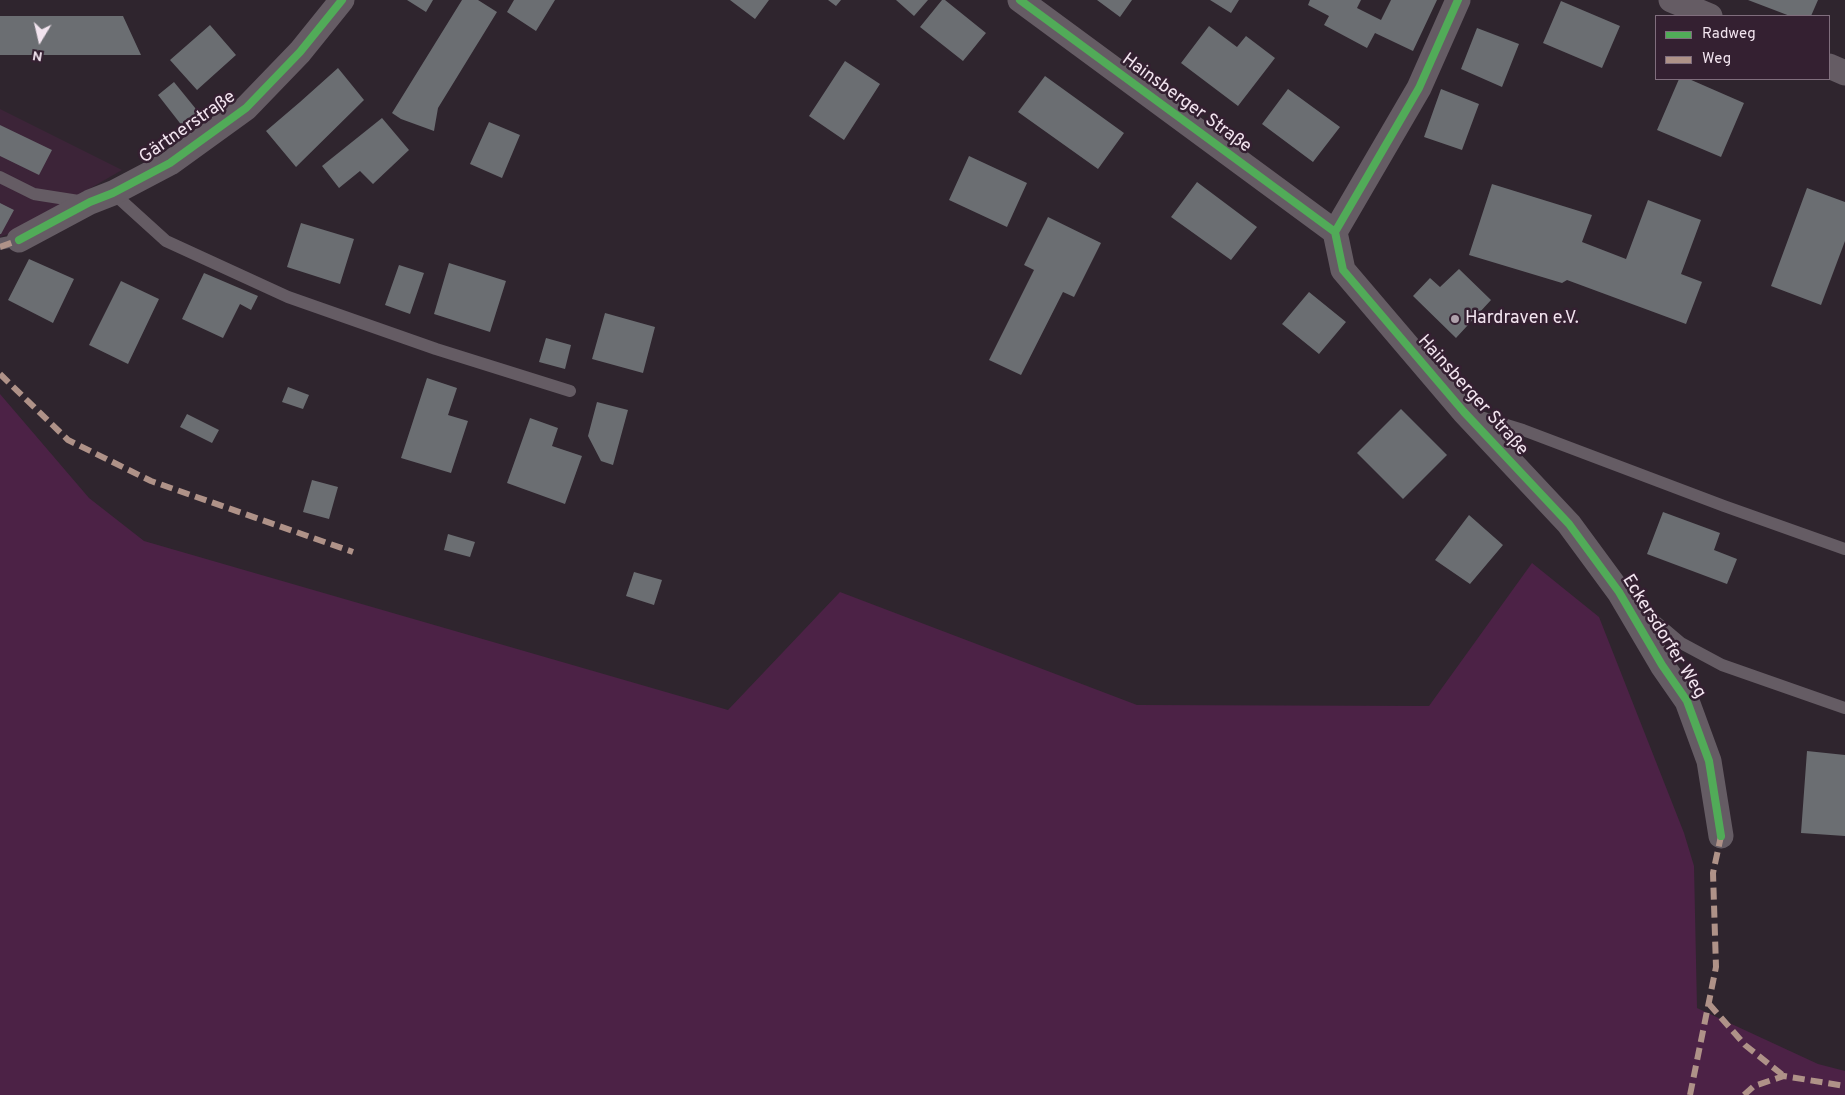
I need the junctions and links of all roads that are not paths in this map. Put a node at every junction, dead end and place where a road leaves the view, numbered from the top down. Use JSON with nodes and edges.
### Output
{"nodes":[{"id":1,"x":342,"y":0,"type":"edge"},
{"id":2,"x":1020,"y":0,"type":"edge"},
{"id":3,"x":1458,"y":0,"type":"edge"},
{"id":4,"x":1671,"y":0,"type":"edge"},
{"id":5,"x":1708,"y":15,"type":"edge"},
{"id":6,"x":1830,"y":66,"type":"edge"},
{"id":7,"x":1845,"y":73,"type":"edge"},
{"id":8,"x":0,"y":177,"type":"edge"},
{"id":9,"x":113,"y":193,"type":"junction"},
{"id":10,"x":90,"y":202,"type":"junction"},
{"id":11,"x":1335,"y":232,"type":"junction"},
{"id":12,"x":10,"y":242,"type":"edge"},
{"id":13,"x":570,"y":391,"type":"dead end"},
{"id":14,"x":1464,"y":412,"type":"junction"},
{"id":15,"x":1845,"y":549,"type":"edge"},
{"id":16,"x":1603,"y":571,"type":"joint"},
{"id":17,"x":1619,"y":592,"type":"junction"},
{"id":18,"x":1845,"y":708,"type":"edge"},
{"id":19,"x":1721,"y":836,"type":"dead end"}],
"edges":[{"from":1,"to":9,"type":"street","name":"Gärtnerstraße"},
{"from":2,"to":11,"type":"street","name":"Hainsberger Straße"},
{"from":3,"to":11,"type":"street"},
{"from":4,"to":5,"type":"street"},
{"from":6,"to":7,"type":"street"},
{"from":8,"to":10,"type":"lane"},
{"from":9,"to":10,"type":"street","name":"Gärtnerstraße"},
{"from":9,"to":13,"type":"lane"},
{"from":10,"to":12,"type":"street","name":"Gärtnerstraße"},
{"from":11,"to":14,"type":"street","name":"Hainsberger Straße"},
{"from":14,"to":15,"type":"lane"},
{"from":14,"to":16,"type":"street","name":"Hainsberger Straße"},
{"from":16,"to":17,"type":"street","name":"Eckersdorfer Weg"},
{"from":17,"to":18,"type":"lane"},
{"from":17,"to":19,"type":"street","name":"Eckersdorfer Weg"}]}
